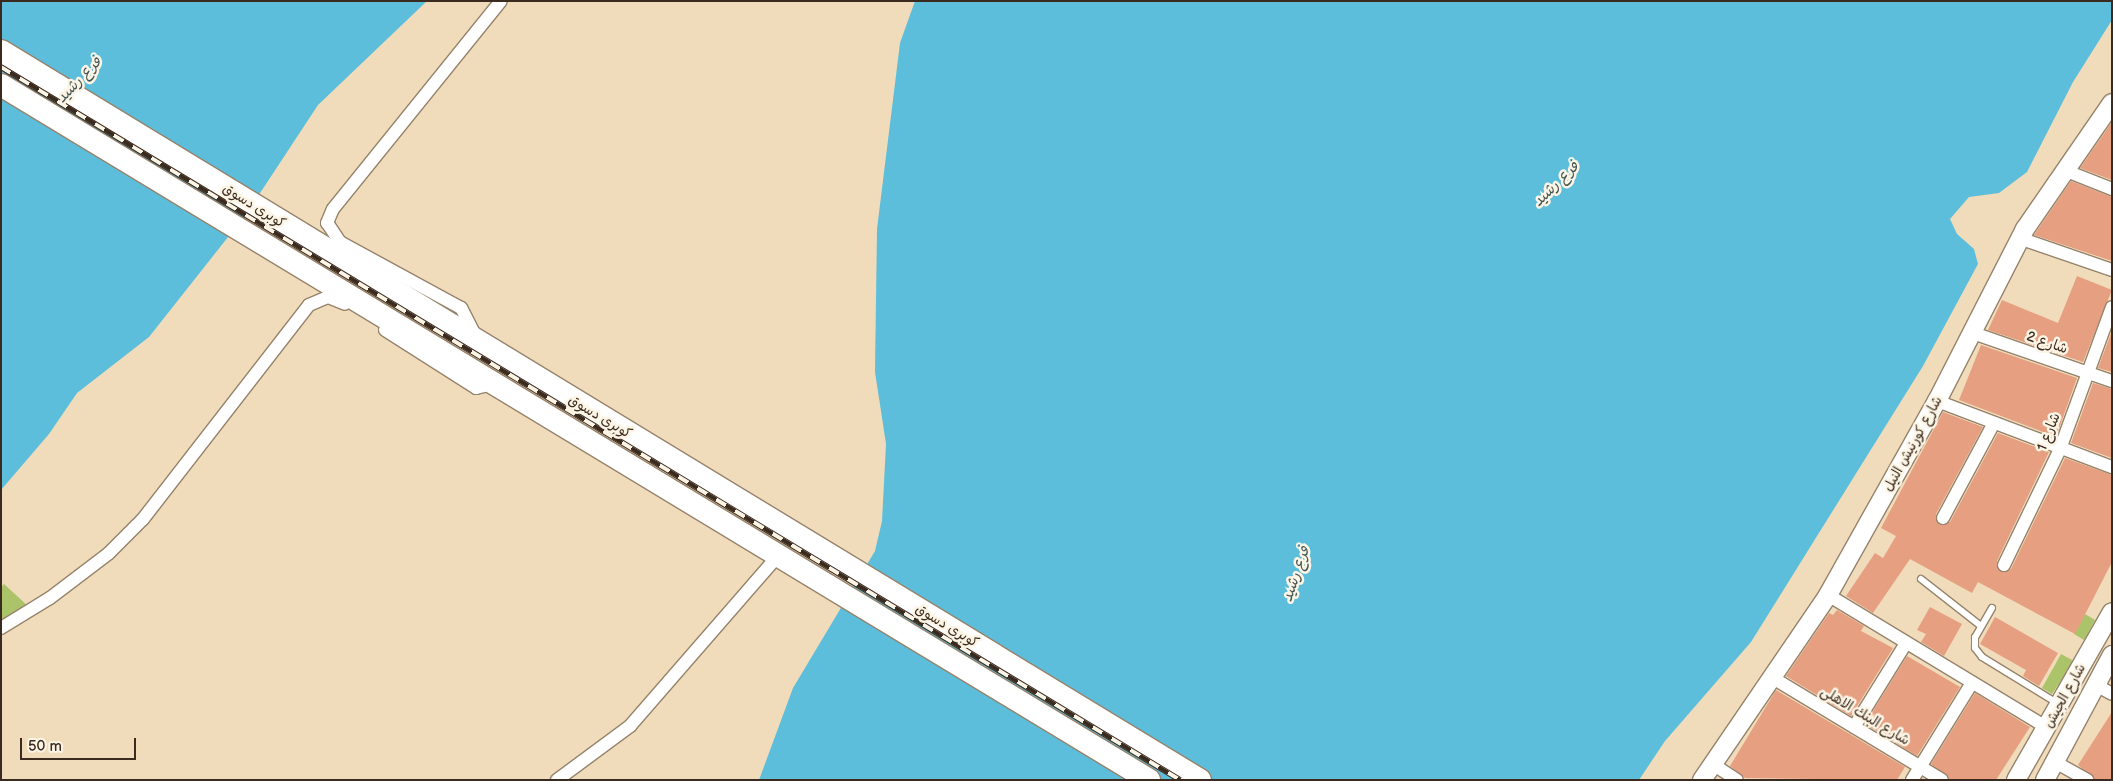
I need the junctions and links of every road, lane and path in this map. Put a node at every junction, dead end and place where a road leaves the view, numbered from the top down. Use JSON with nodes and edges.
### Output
{"nodes":[{"id":1,"x":501,"y":1,"type":"edge"},
{"id":2,"x":1,"y":51,"type":"edge"},
{"id":3,"x":1,"y":85,"type":"edge"},
{"id":4,"x":2112,"y":103,"type":"edge"},
{"id":5,"x":2064,"y":170,"type":"junction"},
{"id":6,"x":2112,"y":189,"type":"edge"},
{"id":7,"x":2019,"y":238,"type":"junction"},
{"id":8,"x":2112,"y":270,"type":"edge"},
{"id":9,"x":2112,"y":307,"type":"edge"},
{"id":10,"x":1973,"y":333,"type":"junction"},
{"id":11,"x":479,"y":344,"type":"junction"},
{"id":12,"x":2089,"y":373,"type":"junction"},
{"id":13,"x":2112,"y":380,"type":"edge"},
{"id":14,"x":494,"y":384,"type":"junction"},
{"id":15,"x":1937,"y":401,"type":"junction"},
{"id":16,"x":1994,"y":423,"type":"junction"},
{"id":17,"x":2060,"y":449,"type":"junction"},
{"id":18,"x":2112,"y":467,"type":"edge"},
{"id":19,"x":1943,"y":518,"type":"dead end"},
{"id":20,"x":778,"y":556,"type":"junction"},
{"id":21,"x":2004,"y":564,"type":"dead end"},
{"id":22,"x":1921,"y":579,"type":"dead end"},
{"id":23,"x":1828,"y":596,"type":"junction"},
{"id":24,"x":1992,"y":608,"type":"dead end"},
{"id":25,"x":2112,"y":612,"type":"edge"},
{"id":26,"x":1981,"y":626,"type":"junction"},
{"id":27,"x":1,"y":628,"type":"edge"},
{"id":28,"x":1906,"y":643,"type":"junction"},
{"id":29,"x":2112,"y":655,"type":"edge"},
{"id":30,"x":2085,"y":661,"type":"junction"},
{"id":31,"x":1773,"y":678,"type":"junction"},
{"id":32,"x":2099,"y":678,"type":"junction"},
{"id":33,"x":1972,"y":683,"type":"junction"},
{"id":34,"x":2112,"y":694,"type":"edge"},
{"id":35,"x":2060,"y":705,"type":"junction"},
{"id":36,"x":1854,"y":727,"type":"junction"},
{"id":37,"x":2048,"y":728,"type":"junction"},
{"id":38,"x":2055,"y":762,"type":"junction"},
{"id":39,"x":1714,"y":765,"type":"junction"},
{"id":40,"x":1920,"y":766,"type":"junction"},
{"id":41,"x":557,"y":780,"type":"edge"},
{"id":42,"x":1149,"y":780,"type":"edge"},
{"id":43,"x":1200,"y":780,"type":"edge"},
{"id":44,"x":1702,"y":780,"type":"edge"},
{"id":45,"x":1737,"y":780,"type":"edge"},
{"id":46,"x":1912,"y":780,"type":"edge"},
{"id":47,"x":1942,"y":780,"type":"edge"},
{"id":48,"x":2016,"y":780,"type":"edge"},
{"id":49,"x":2045,"y":780,"type":"edge"},
{"id":50,"x":2087,"y":780,"type":"edge"}],
"edges":[{"from":1,"to":11,"type":"street"},
{"from":2,"to":11,"type":"highway","name":"كوبرى دسوق"},
{"from":3,"to":14,"type":"highway","name":"كوبرى دسوق"},
{"from":4,"to":5,"type":"main road","name":"شارع كورنيش النيل"},
{"from":5,"to":6,"type":"street"},
{"from":5,"to":7,"type":"main road","name":"شارع كورنيش النيل"},
{"from":7,"to":8,"type":"street"},
{"from":7,"to":10,"type":"main road","name":"شارع كورنيش النيل"},
{"from":9,"to":12,"type":"street","name":"شارع 1"},
{"from":10,"to":12,"type":"street","name":"شارع 2"},
{"from":10,"to":15,"type":"main road","name":"شارع كورنيش النيل"},
{"from":11,"to":43,"type":"highway","name":"كوبرى دسوق"},
{"from":12,"to":13,"type":"street","name":"شارع 2"},
{"from":12,"to":17,"type":"street","name":"شارع 1"},
{"from":14,"to":20,"type":"highway","name":"كوبرى دسوق"},
{"from":14,"to":27,"type":"street"},
{"from":15,"to":16,"type":"street"},
{"from":15,"to":23,"type":"main road","name":"شارع كورنيش النيل"},
{"from":16,"to":17,"type":"street"},
{"from":16,"to":19,"type":"street"},
{"from":17,"to":18,"type":"street"},
{"from":17,"to":21,"type":"street","name":"شارع 1"},
{"from":20,"to":41,"type":"street"},
{"from":20,"to":42,"type":"highway","name":"كوبرى دسوق"},
{"from":22,"to":26,"type":"lane"},
{"from":23,"to":28,"type":"street"},
{"from":23,"to":31,"type":"main road","name":"شارع كورنيش النيل"},
{"from":24,"to":26,"type":"lane"},
{"from":25,"to":30,"type":"main road","name":"شارع الجيش"},
{"from":26,"to":35,"type":"lane"},
{"from":28,"to":33,"type":"street"},
{"from":28,"to":36,"type":"street"},
{"from":29,"to":32,"type":"main road","name":"شارع الجيش"},
{"from":30,"to":32,"type":"main road"},
{"from":30,"to":35,"type":"main road","name":"شارع الجيش"},
{"from":31,"to":36,"type":"street","name":"شارع البنك الاهلى"},
{"from":31,"to":39,"type":"main road","name":"شارع كورنيش النيل"},
{"from":32,"to":34,"type":"street"},
{"from":32,"to":38,"type":"main road","name":"شارع الجيش"},
{"from":33,"to":37,"type":"street"},
{"from":33,"to":40,"type":"street"},
{"from":35,"to":37,"type":"main road","name":"شارع الجيش"},
{"from":36,"to":40,"type":"street","name":"شارع البنك الاهلى"},
{"from":37,"to":48,"type":"main road","name":"شارع الجيش"},
{"from":38,"to":49,"type":"main road","name":"شارع الجيش"},
{"from":38,"to":50,"type":"street"},
{"from":39,"to":44,"type":"main road","name":"شارع كورنيش النيل"},
{"from":39,"to":45,"type":"street"},
{"from":40,"to":46,"type":"street"},
{"from":40,"to":47,"type":"street","name":"شارع البنك الاهلى"}]}
